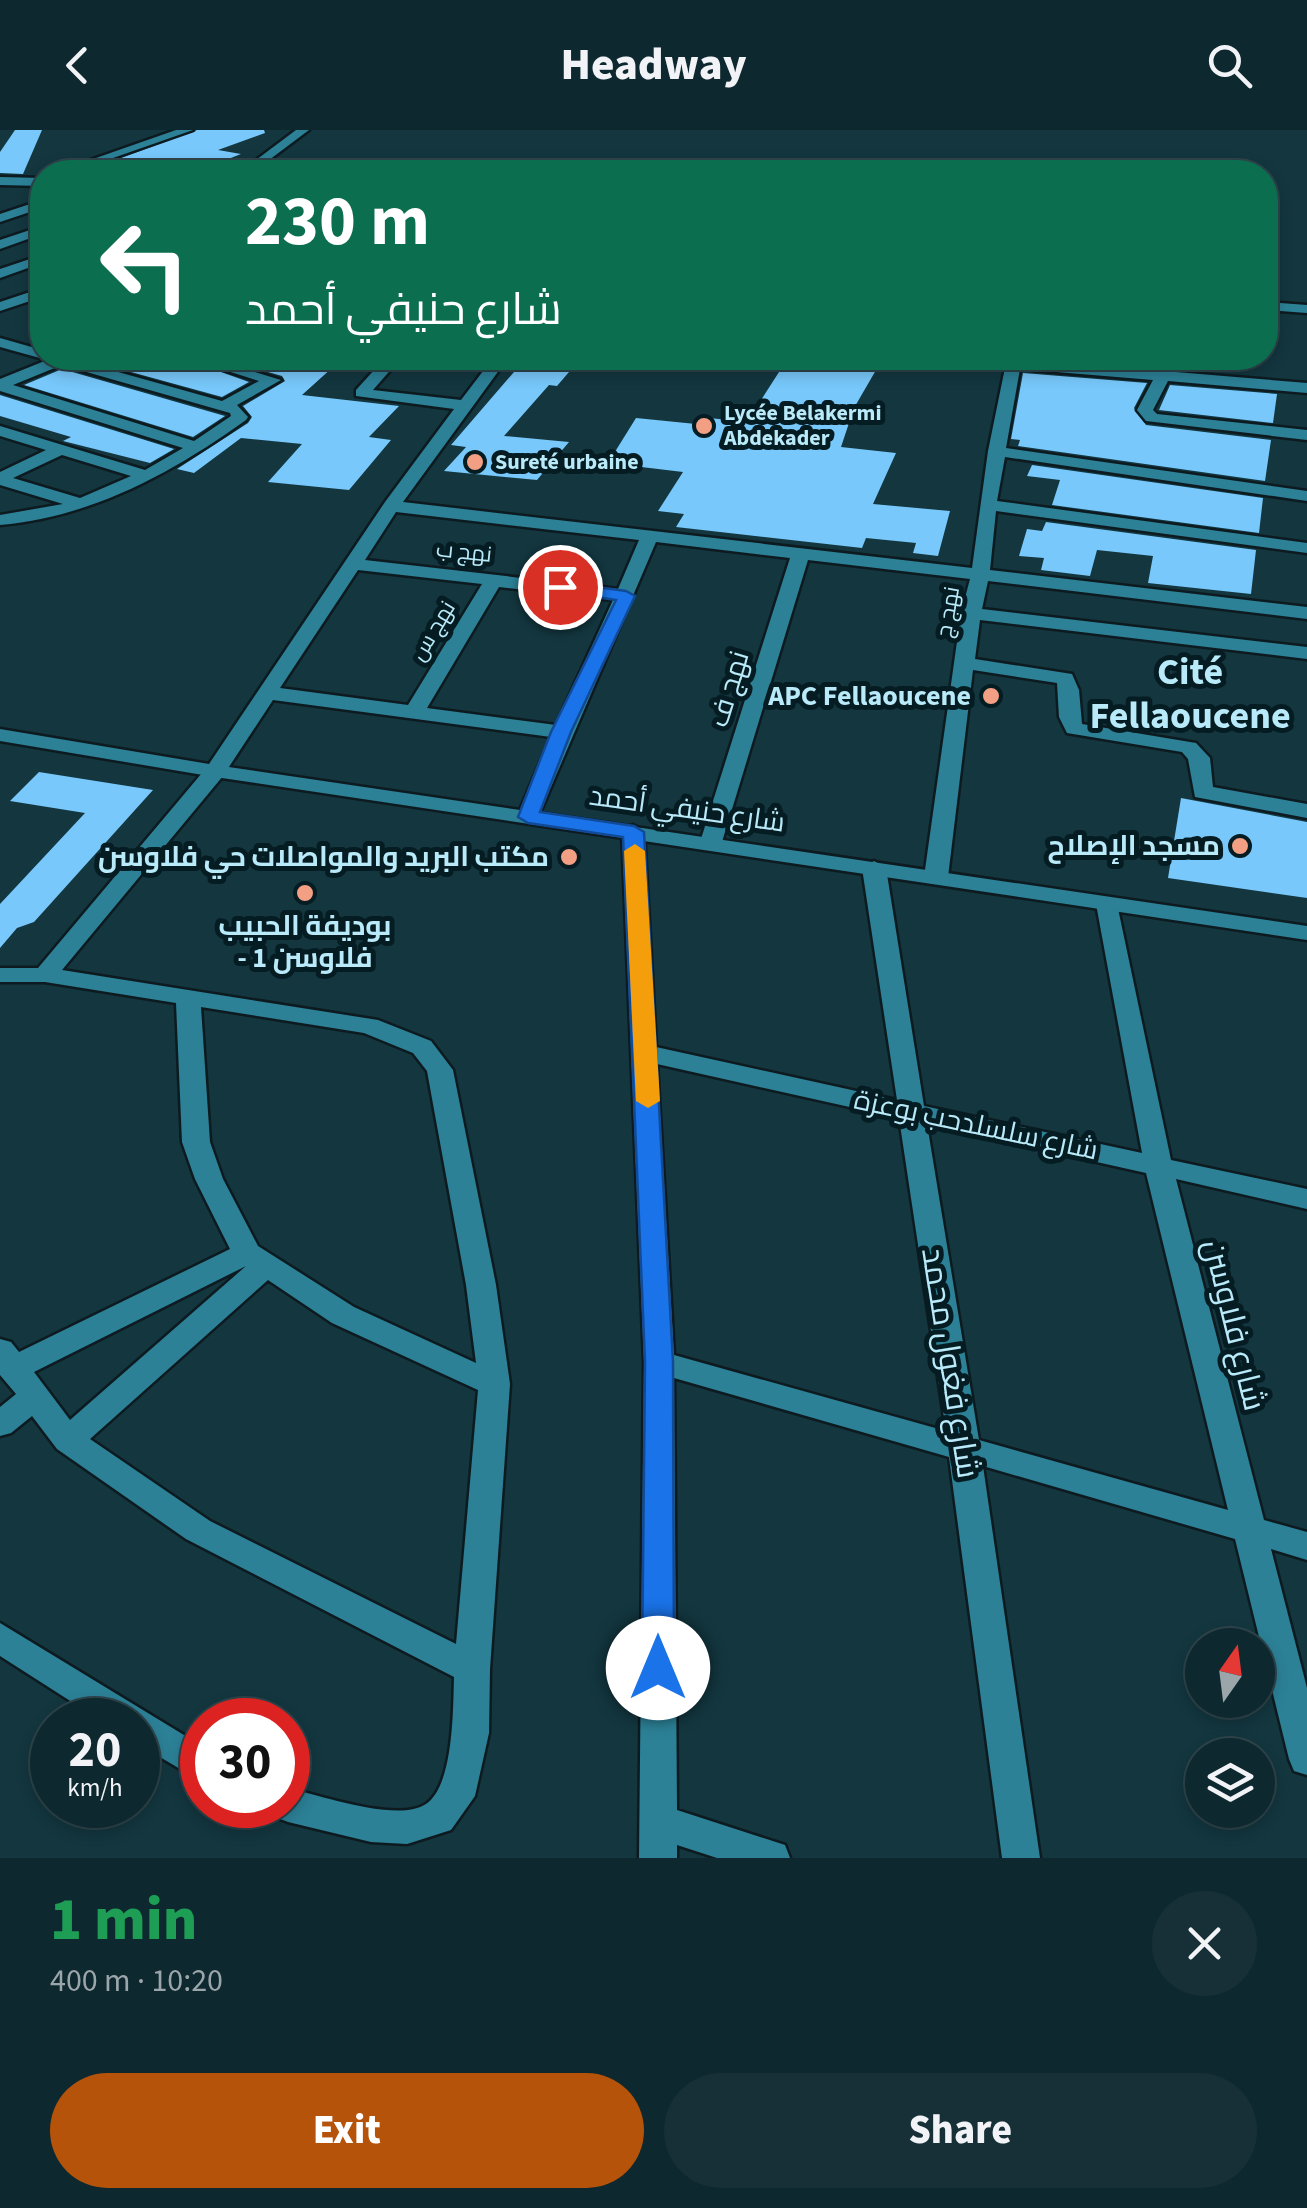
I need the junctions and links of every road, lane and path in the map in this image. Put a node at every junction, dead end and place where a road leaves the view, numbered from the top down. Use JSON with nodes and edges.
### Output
{"nodes":[{"id":1,"x":187,"y":130,"type":"edge"},
{"id":2,"x":303,"y":130,"type":"edge"},
{"id":3,"x":98,"y":160,"type":"edge"},
{"id":4,"x":262,"y":160,"type":"edge"},
{"id":5,"x":30,"y":181,"type":"edge"},
{"id":6,"x":0,"y":182,"type":"edge"},
{"id":7,"x":30,"y":208,"type":"edge"},
{"id":8,"x":0,"y":218,"type":"edge"},
{"id":9,"x":30,"y":234,"type":"edge"},
{"id":10,"x":0,"y":236,"type":"edge"},
{"id":11,"x":16,"y":239,"type":"junction"},
{"id":12,"x":30,"y":242,"type":"edge"},
{"id":13,"x":0,"y":245,"type":"edge"},
{"id":14,"x":30,"y":263,"type":"edge"},
{"id":15,"x":0,"y":274,"type":"edge"},
{"id":16,"x":30,"y":296,"type":"edge"},
{"id":17,"x":2,"y":306,"type":"edge"},
{"id":18,"x":1278,"y":307,"type":"edge"},
{"id":19,"x":1307,"y":309,"type":"edge"},
{"id":20,"x":24,"y":311,"type":"dead end"},
{"id":21,"x":0,"y":342,"type":"edge"},
{"id":22,"x":30,"y":351,"type":"edge"},
{"id":23,"x":34,"y":370,"type":"edge"},
{"id":24,"x":95,"y":370,"type":"edge"},
{"id":25,"x":237,"y":370,"type":"edge"},
{"id":26,"x":382,"y":370,"type":"edge"},
{"id":27,"x":490,"y":370,"type":"edge"},
{"id":28,"x":1012,"y":370,"type":"edge"},
{"id":29,"x":1137,"y":370,"type":"edge"},
{"id":30,"x":1162,"y":377,"type":"junction"},
{"id":31,"x":1307,"y":388,"type":"edge"},
{"id":32,"x":462,"y":405,"type":"junction"},
{"id":33,"x":224,"y":406,"type":"junction"},
{"id":34,"x":0,"y":431,"type":"edge"},
{"id":35,"x":1307,"y":435,"type":"edge"},
{"id":36,"x":196,"y":447,"type":"junction"},
{"id":37,"x":62,"y":449,"type":"junction"},
{"id":38,"x":996,"y":451,"type":"junction"},
{"id":39,"x":145,"y":475,"type":"junction"},
{"id":40,"x":0,"y":479,"type":"edge"},
{"id":41,"x":1307,"y":496,"type":"edge"},
{"id":42,"x":81,"y":504,"type":"junction"},
{"id":43,"x":392,"y":506,"type":"junction"},
{"id":44,"x":988,"y":506,"type":"junction"},
{"id":45,"x":0,"y":520,"type":"edge"},
{"id":46,"x":650,"y":534,"type":"junction"},
{"id":47,"x":1307,"y":548,"type":"edge"},
{"id":48,"x":801,"y":553,"type":"junction"},
{"id":49,"x":356,"y":564,"type":"junction"},
{"id":50,"x":981,"y":573,"type":"junction"},
{"id":51,"x":495,"y":578,"type":"junction"},
{"id":52,"x":626,"y":596,"type":"junction"},
{"id":53,"x":971,"y":613,"type":"junction"},
{"id":54,"x":1307,"y":613,"type":"edge"},
{"id":55,"x":1307,"y":653,"type":"edge"},
{"id":56,"x":965,"y":663,"type":"junction"},
{"id":57,"x":268,"y":693,"type":"junction"},
{"id":58,"x":415,"y":710,"type":"junction"},
{"id":59,"x":561,"y":732,"type":"junction"},
{"id":60,"x":0,"y":735,"type":"edge"},
{"id":61,"x":215,"y":771,"type":"junction"},
{"id":62,"x":1307,"y":810,"type":"edge"},
{"id":63,"x":528,"y":817,"type":"junction"},
{"id":64,"x":634,"y":832,"type":"junction"},
{"id":65,"x":710,"y":842,"type":"junction"},
{"id":66,"x":874,"y":868,"type":"junction"},
{"id":67,"x":936,"y":877,"type":"junction"},
{"id":68,"x":1108,"y":904,"type":"junction"},
{"id":69,"x":1307,"y":933,"type":"edge"},
{"id":70,"x":0,"y":975,"type":"edge"},
{"id":71,"x":45,"y":975,"type":"junction"},
{"id":72,"x":188,"y":996,"type":"junction"},
{"id":73,"x":646,"y":1053,"type":"junction"},
{"id":74,"x":910,"y":1111,"type":"junction"},
{"id":75,"x":1158,"y":1166,"type":"junction"},
{"id":76,"x":1307,"y":1198,"type":"edge"},
{"id":77,"x":256,"y":1260,"type":"junction"},
{"id":78,"x":6,"y":1360,"type":"edge"},
{"id":79,"x":659,"y":1362,"type":"junction"},
{"id":80,"x":494,"y":1384,"type":"junction"},
{"id":81,"x":34,"y":1397,"type":"junction"},
{"id":82,"x":0,"y":1424,"type":"edge"},
{"id":83,"x":68,"y":1440,"type":"junction"},
{"id":84,"x":964,"y":1447,"type":"junction"},
{"id":85,"x":1248,"y":1528,"type":"junction"},
{"id":86,"x":1307,"y":1546,"type":"edge"},
{"id":87,"x":0,"y":1638,"type":"edge"},
{"id":88,"x":472,"y":1670,"type":"junction"},
{"id":89,"x":95,"y":1698,"type":"edge"},
{"id":90,"x":1307,"y":1759,"type":"edge"},
{"id":91,"x":310,"y":1810,"type":"edge"},
{"id":92,"x":658,"y":1839,"type":"edge"},
{"id":93,"x":771,"y":1858,"type":"edge"},
{"id":94,"x":1021,"y":1858,"type":"edge"}],
"edges":[{"from":1,"to":3,"type":"street"},
{"from":2,"to":4,"type":"street"},
{"from":5,"to":6,"type":"street"},
{"from":7,"to":8,"type":"street"},
{"from":9,"to":11,"type":"street"},
{"from":10,"to":11,"type":"street"},
{"from":11,"to":12,"type":"street"},
{"from":11,"to":13,"type":"street"},
{"from":14,"to":15,"type":"street"},
{"from":16,"to":17,"type":"street"},
{"from":17,"to":20,"type":"street"},
{"from":18,"to":19,"type":"street"},
{"from":21,"to":22,"type":"street"},
{"from":23,"to":36,"type":"street"},
{"from":24,"to":33,"type":"street"},
{"from":25,"to":33,"type":"street"},
{"from":26,"to":32,"type":"street"},
{"from":27,"to":32,"type":"street"},
{"from":28,"to":38,"type":"street","name":"نهج ج"},
{"from":29,"to":30,"type":"street"},
{"from":30,"to":31,"type":"street"},
{"from":30,"to":35,"type":"street"},
{"from":32,"to":43,"type":"street"},
{"from":33,"to":36,"type":"street"},
{"from":34,"to":37,"type":"street"},
{"from":36,"to":39,"type":"street"},
{"from":37,"to":39,"type":"street"},
{"from":37,"to":40,"type":"street"},
{"from":38,"to":41,"type":"street"},
{"from":38,"to":44,"type":"street","name":"نهج ج"},
{"from":39,"to":42,"type":"street"},
{"from":40,"to":42,"type":"street"},
{"from":42,"to":45,"type":"street"},
{"from":43,"to":46,"type":"street"},
{"from":43,"to":49,"type":"street"},
{"from":44,"to":47,"type":"street"},
{"from":44,"to":50,"type":"street","name":"نهج ج"},
{"from":46,"to":48,"type":"street"},
{"from":46,"to":52,"type":"street"},
{"from":48,"to":50,"type":"street"},
{"from":48,"to":65,"type":"street","name":"نهج ف"},
{"from":49,"to":51,"type":"street","name":"نهج ب"},
{"from":49,"to":57,"type":"street"},
{"from":50,"to":53,"type":"street","name":"نهج ج"},
{"from":50,"to":54,"type":"street"},
{"from":51,"to":52,"type":"street","name":"نهج ب"},
{"from":51,"to":58,"type":"street","name":"نهج س"},
{"from":52,"to":59,"type":"street"},
{"from":53,"to":55,"type":"street"},
{"from":53,"to":56,"type":"street","name":"نهج ج"},
{"from":56,"to":62,"type":"street"},
{"from":56,"to":67,"type":"street","name":"نهج ج"},
{"from":57,"to":58,"type":"street"},
{"from":57,"to":61,"type":"street"},
{"from":58,"to":59,"type":"street"},
{"from":59,"to":63,"type":"street"},
{"from":60,"to":61,"type":"street","name":"شارع حنيفي أحمد"},
{"from":61,"to":63,"type":"street","name":"شارع حنيفي أحمد"},
{"from":61,"to":71,"type":"street"},
{"from":63,"to":64,"type":"street","name":"شارع حنيفي أحمد"},
{"from":64,"to":65,"type":"street","name":"شارع حنيفي أحمد"},
{"from":64,"to":73,"type":"street"},
{"from":65,"to":66,"type":"street","name":"شارع حنيفي أحمد"},
{"from":66,"to":67,"type":"street","name":"شارع حنيفي أحمد"},
{"from":66,"to":74,"type":"street","name":"شارع فغول محمد"},
{"from":67,"to":68,"type":"street","name":"شارع حنيفي أحمد"},
{"from":68,"to":69,"type":"street","name":"شارع حنيفي أحمد"},
{"from":68,"to":75,"type":"street","name":"شارع فلاوسن"},
{"from":70,"to":71,"type":"street"},
{"from":71,"to":72,"type":"street"},
{"from":72,"to":77,"type":"street"},
{"from":72,"to":80,"type":"street"},
{"from":73,"to":74,"type":"street","name":"شارع سلسلدحب بوعزة"},
{"from":73,"to":79,"type":"street"},
{"from":74,"to":75,"type":"street","name":"شارع سلسلدحب بوعزة"},
{"from":74,"to":84,"type":"street","name":"شارع فغول محمد"},
{"from":75,"to":76,"type":"street","name":"شارع سلسلدحب بوعزة"},
{"from":75,"to":85,"type":"street","name":"شارع فلاوسن"},
{"from":77,"to":78,"type":"street"},
{"from":77,"to":80,"type":"street"},
{"from":77,"to":83,"type":"street"},
{"from":78,"to":81,"type":"street"},
{"from":79,"to":84,"type":"street"},
{"from":79,"to":92,"type":"street"},
{"from":80,"to":88,"type":"street"},
{"from":81,"to":82,"type":"street"},
{"from":81,"to":83,"type":"street"},
{"from":83,"to":88,"type":"street"},
{"from":84,"to":85,"type":"street"},
{"from":84,"to":94,"type":"street","name":"شارع فغول محمد"},
{"from":85,"to":86,"type":"street"},
{"from":85,"to":90,"type":"street","name":"شارع فلاوسن"},
{"from":87,"to":89,"type":"street"},
{"from":88,"to":91,"type":"street"},
{"from":92,"to":93,"type":"street"}]}
